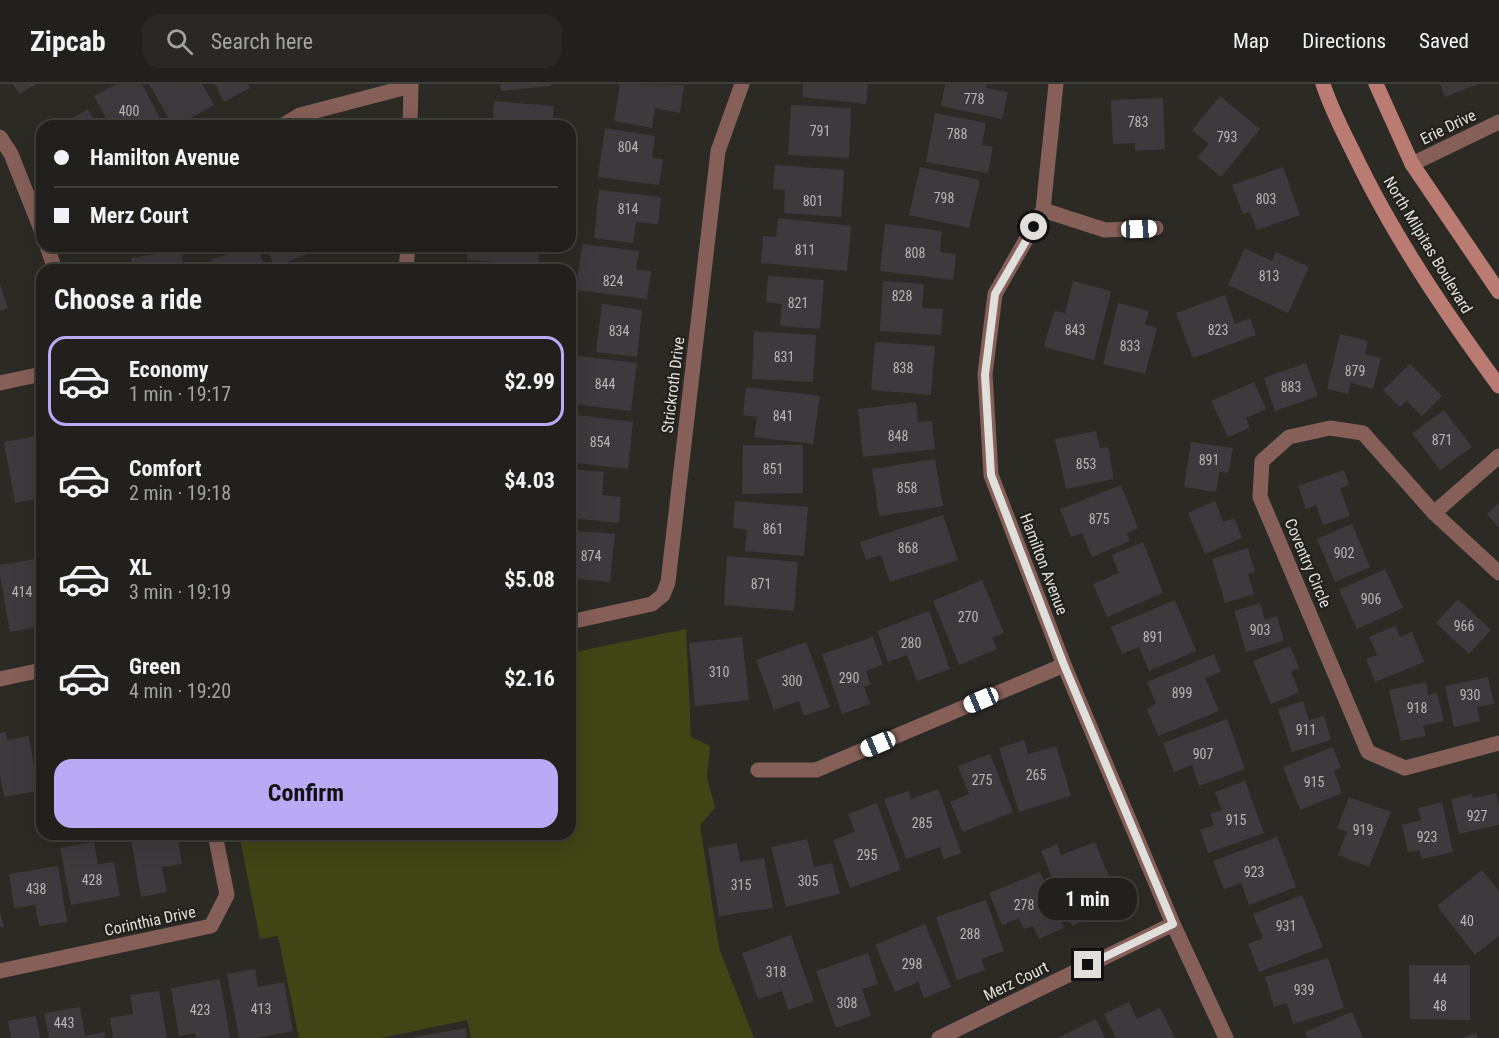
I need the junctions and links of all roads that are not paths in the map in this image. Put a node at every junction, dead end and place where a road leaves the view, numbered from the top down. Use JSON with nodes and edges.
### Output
{"nodes":[{"id":1,"x":742,"y":84,"type":"edge"},
{"id":2,"x":1056,"y":84,"type":"edge"},
{"id":3,"x":1323,"y":84,"type":"edge"},
{"id":4,"x":1376,"y":84,"type":"edge"},
{"id":5,"x":293,"y":120,"type":"edge"},
{"id":6,"x":410,"y":120,"type":"edge"},
{"id":7,"x":1499,"y":122,"type":"edge"},
{"id":8,"x":0,"y":137,"type":"edge"},
{"id":9,"x":1412,"y":164,"type":"junction"},
{"id":10,"x":1043,"y":210,"type":"junction"},
{"id":11,"x":36,"y":217,"type":"edge"},
{"id":12,"x":1156,"y":228,"type":"dead end"},
{"id":13,"x":1499,"y":292,"type":"edge"},
{"id":14,"x":36,"y":375,"type":"edge"},
{"id":15,"x":0,"y":383,"type":"edge"},
{"id":16,"x":1499,"y":386,"type":"edge"},
{"id":17,"x":1499,"y":456,"type":"edge"},
{"id":18,"x":1434,"y":513,"type":"junction"},
{"id":19,"x":1499,"y":573,"type":"edge"},
{"id":20,"x":576,"y":621,"type":"edge"},
{"id":21,"x":1064,"y":665,"type":"junction"},
{"id":22,"x":36,"y":671,"type":"edge"},
{"id":23,"x":0,"y":679,"type":"edge"},
{"id":24,"x":1499,"y":743,"type":"edge"},
{"id":25,"x":758,"y":770,"type":"dead end"},
{"id":26,"x":215,"y":840,"type":"edge"},
{"id":27,"x":1173,"y":924,"type":"junction"},
{"id":28,"x":0,"y":971,"type":"edge"},
{"id":29,"x":939,"y":1038,"type":"edge"},
{"id":30,"x":1226,"y":1038,"type":"edge"}],
"edges":[{"from":1,"to":20,"type":"street","name":"Strickroth Drive"},
{"from":2,"to":10,"type":"street","name":"Hamilton Avenue"},
{"from":3,"to":16,"type":"main road","name":"North Milpitas Boulevard"},
{"from":4,"to":9,"type":"main road","name":"North Milpitas Boulevard"},
{"from":5,"to":6,"type":"street"},
{"from":7,"to":9,"type":"street","name":"Erie Drive"},
{"from":8,"to":11,"type":"street"},
{"from":9,"to":13,"type":"main road","name":"North Milpitas Boulevard"},
{"from":10,"to":12,"type":"street"},
{"from":10,"to":21,"type":"street","name":"Hamilton Avenue"},
{"from":14,"to":15,"type":"street"},
{"from":17,"to":18,"type":"street"},
{"from":18,"to":19,"type":"street","name":"Coventry Circle"},
{"from":18,"to":24,"type":"street","name":"Coventry Circle"},
{"from":21,"to":25,"type":"street"},
{"from":21,"to":27,"type":"street","name":"Hamilton Avenue"},
{"from":22,"to":23,"type":"street"},
{"from":26,"to":28,"type":"street","name":"Corinthia Drive"},
{"from":27,"to":29,"type":"street","name":"Merz Court"},
{"from":27,"to":30,"type":"street","name":"Hamilton Avenue"}]}
